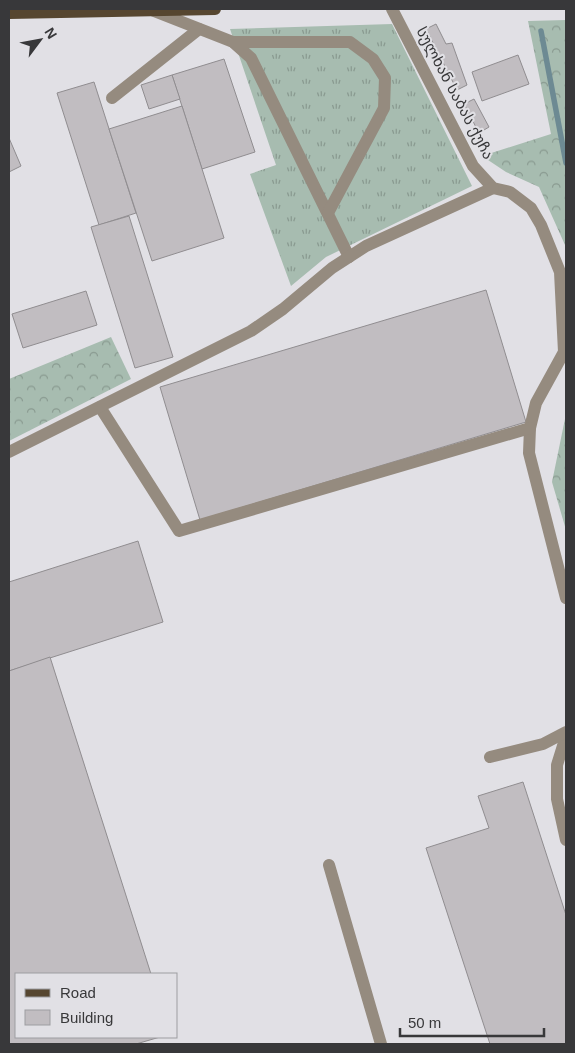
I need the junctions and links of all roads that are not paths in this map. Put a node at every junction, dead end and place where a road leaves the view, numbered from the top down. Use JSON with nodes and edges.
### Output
{"nodes":[{"id":1,"x":215,"y":9,"type":"edge"},
{"id":2,"x":392,"y":9,"type":"edge"},
{"id":3,"x":154,"y":11,"type":"junction"},
{"id":4,"x":9,"y":13,"type":"edge"},
{"id":5,"x":199,"y":29,"type":"junction"},
{"id":6,"x":233,"y":42,"type":"junction"},
{"id":7,"x":112,"y":98,"type":"dead end"},
{"id":8,"x":493,"y":188,"type":"junction"},
{"id":9,"x":328,"y":214,"type":"junction"},
{"id":10,"x":349,"y":257,"type":"junction"},
{"id":11,"x":100,"y":407,"type":"junction"},
{"id":12,"x":530,"y":428,"type":"junction"},
{"id":13,"x":9,"y":452,"type":"edge"},
{"id":14,"x":566,"y":598,"type":"edge"},
{"id":15,"x":566,"y":734,"type":"edge"},
{"id":16,"x":490,"y":757,"type":"dead end"},
{"id":17,"x":566,"y":840,"type":"edge"},
{"id":18,"x":328,"y":865,"type":"dead end"},
{"id":19,"x":381,"y":1044,"type":"edge"}],
"edges":[{"from":1,"to":3,"type":"main road"},
{"from":2,"to":8,"type":"street","name":"სულხან საბას ქუჩა"},
{"from":3,"to":4,"type":"main road"},
{"from":3,"to":5,"type":"street"},
{"from":5,"to":6,"type":"street"},
{"from":5,"to":7,"type":"street"},
{"from":6,"to":9,"type":"street"},
{"from":6,"to":9,"type":"street"},
{"from":8,"to":10,"type":"street"},
{"from":8,"to":12,"type":"street","name":"სულხან საბას ქუჩა"},
{"from":9,"to":10,"type":"street"},
{"from":10,"to":11,"type":"street"},
{"from":11,"to":12,"type":"street"},
{"from":11,"to":13,"type":"street"},
{"from":12,"to":14,"type":"street","name":"სულხან საბას ქუჩა"},
{"from":15,"to":16,"type":"street"},
{"from":15,"to":17,"type":"street"},
{"from":18,"to":19,"type":"street"}]}
